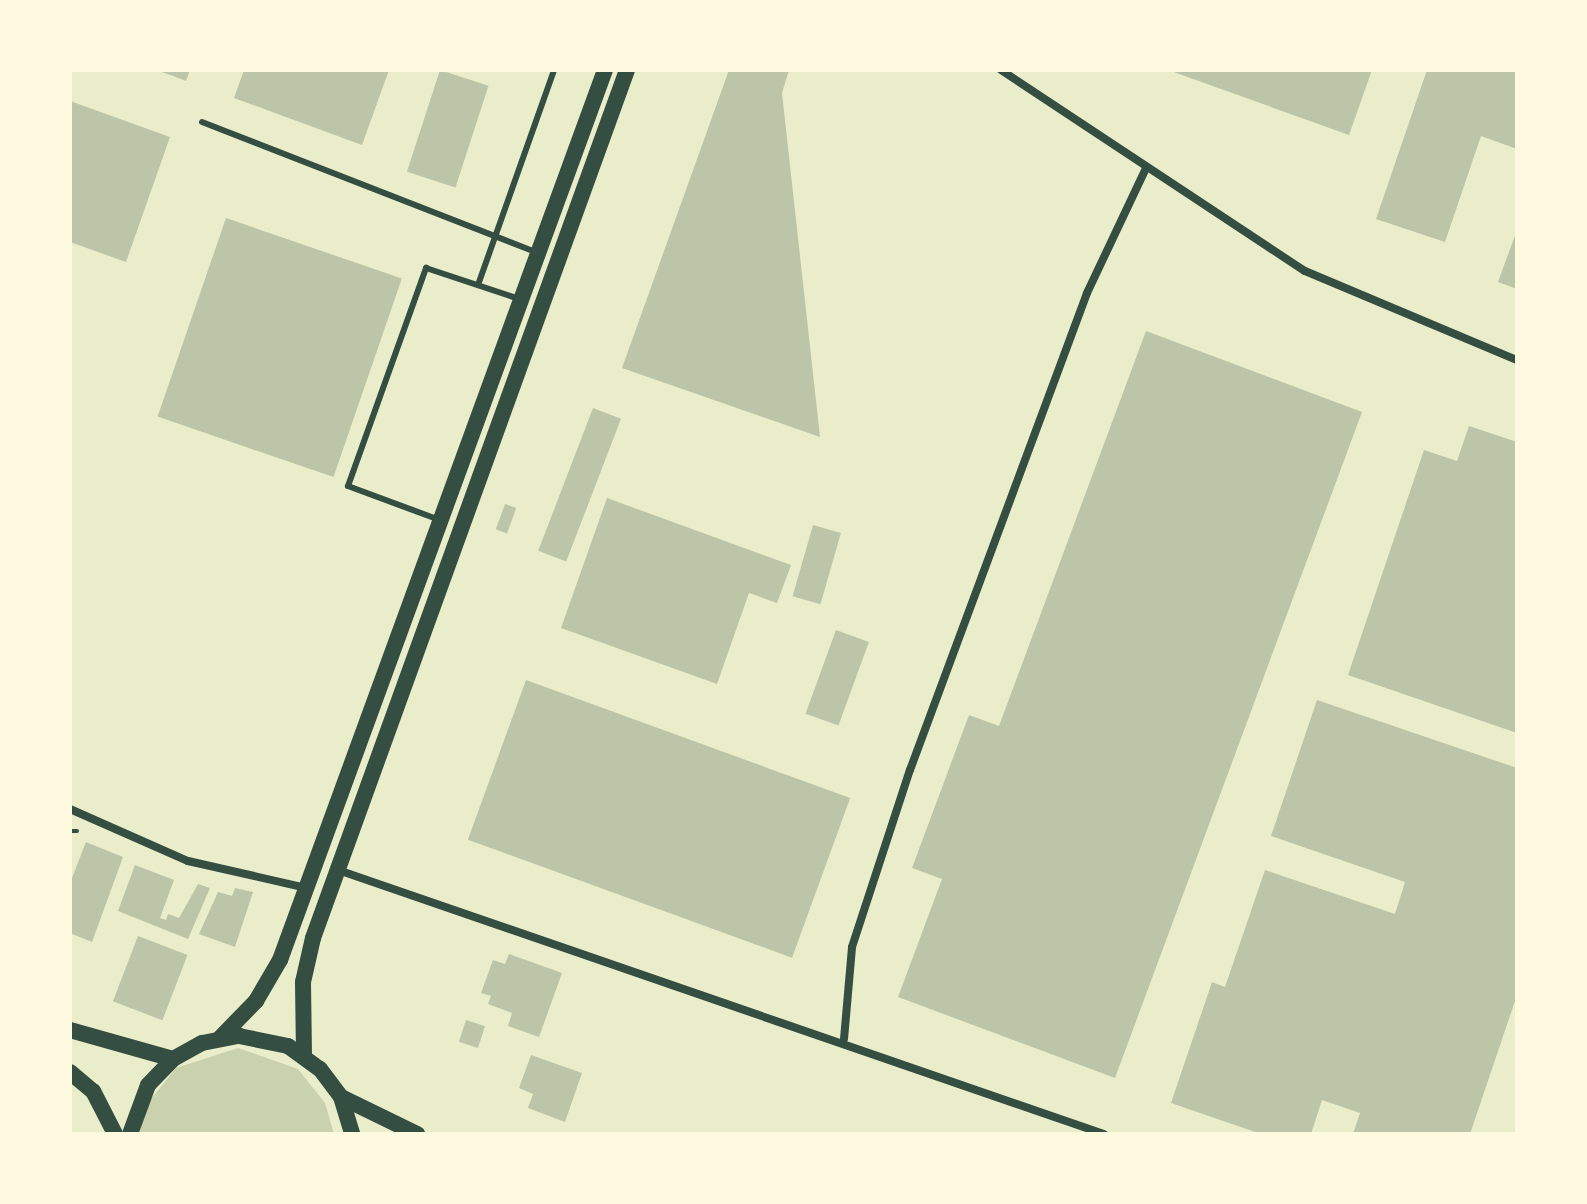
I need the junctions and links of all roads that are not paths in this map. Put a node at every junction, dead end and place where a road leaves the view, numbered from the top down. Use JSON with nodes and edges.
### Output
{"nodes":[{"id":1,"x":554,"y":70,"type":"edge"},
{"id":2,"x":605,"y":70,"type":"edge"},
{"id":3,"x":627,"y":70,"type":"edge"},
{"id":4,"x":1001,"y":70,"type":"edge"},
{"id":5,"x":202,"y":122,"type":"dead end"},
{"id":6,"x":1146,"y":168,"type":"junction"},
{"id":7,"x":497,"y":234,"type":"junction"},
{"id":8,"x":543,"y":255,"type":"junction"},
{"id":9,"x":478,"y":285,"type":"junction"},
{"id":10,"x":526,"y":302,"type":"junction"},
{"id":11,"x":1517,"y":360,"type":"edge"},
{"id":12,"x":441,"y":520,"type":"junction"},
{"id":13,"x":70,"y":809,"type":"edge"},
{"id":14,"x":338,"y":870,"type":"junction"},
{"id":15,"x":307,"y":888,"type":"junction"},
{"id":16,"x":70,"y":1030,"type":"edge"},
{"id":17,"x":220,"y":1038,"type":"junction"},
{"id":18,"x":844,"y":1039,"type":"junction"},
{"id":19,"x":304,"y":1055,"type":"junction"},
{"id":20,"x":173,"y":1059,"type":"junction"},
{"id":21,"x":70,"y":1072,"type":"edge"},
{"id":22,"x":341,"y":1097,"type":"junction"},
{"id":23,"x":115,"y":1134,"type":"edge"},
{"id":24,"x":130,"y":1134,"type":"edge"},
{"id":25,"x":352,"y":1134,"type":"edge"},
{"id":26,"x":417,"y":1134,"type":"edge"},
{"id":27,"x":1104,"y":1134,"type":"edge"}],
"edges":[{"from":1,"to":7,"type":"lane"},
{"from":2,"to":8,"type":"main road"},
{"from":3,"to":14,"type":"main road"},
{"from":4,"to":6,"type":"street"},
{"from":5,"to":7,"type":"lane"},
{"from":6,"to":11,"type":"street"},
{"from":6,"to":18,"type":"street"},
{"from":7,"to":8,"type":"lane"},
{"from":7,"to":9,"type":"lane"},
{"from":8,"to":10,"type":"main road"},
{"from":9,"to":10,"type":"lane"},
{"from":9,"to":12,"type":"lane"},
{"from":10,"to":12,"type":"main road"},
{"from":12,"to":15,"type":"main road"},
{"from":13,"to":15,"type":"street"},
{"from":14,"to":18,"type":"street"},
{"from":14,"to":19,"type":"main road"},
{"from":15,"to":17,"type":"main road"},
{"from":16,"to":20,"type":"main road"},
{"from":17,"to":19,"type":"main road"},
{"from":17,"to":20,"type":"main road"},
{"from":18,"to":27,"type":"street"},
{"from":19,"to":22,"type":"main road"},
{"from":20,"to":24,"type":"main road"},
{"from":21,"to":23,"type":"main road"},
{"from":22,"to":25,"type":"main road"},
{"from":22,"to":26,"type":"main road"}]}
